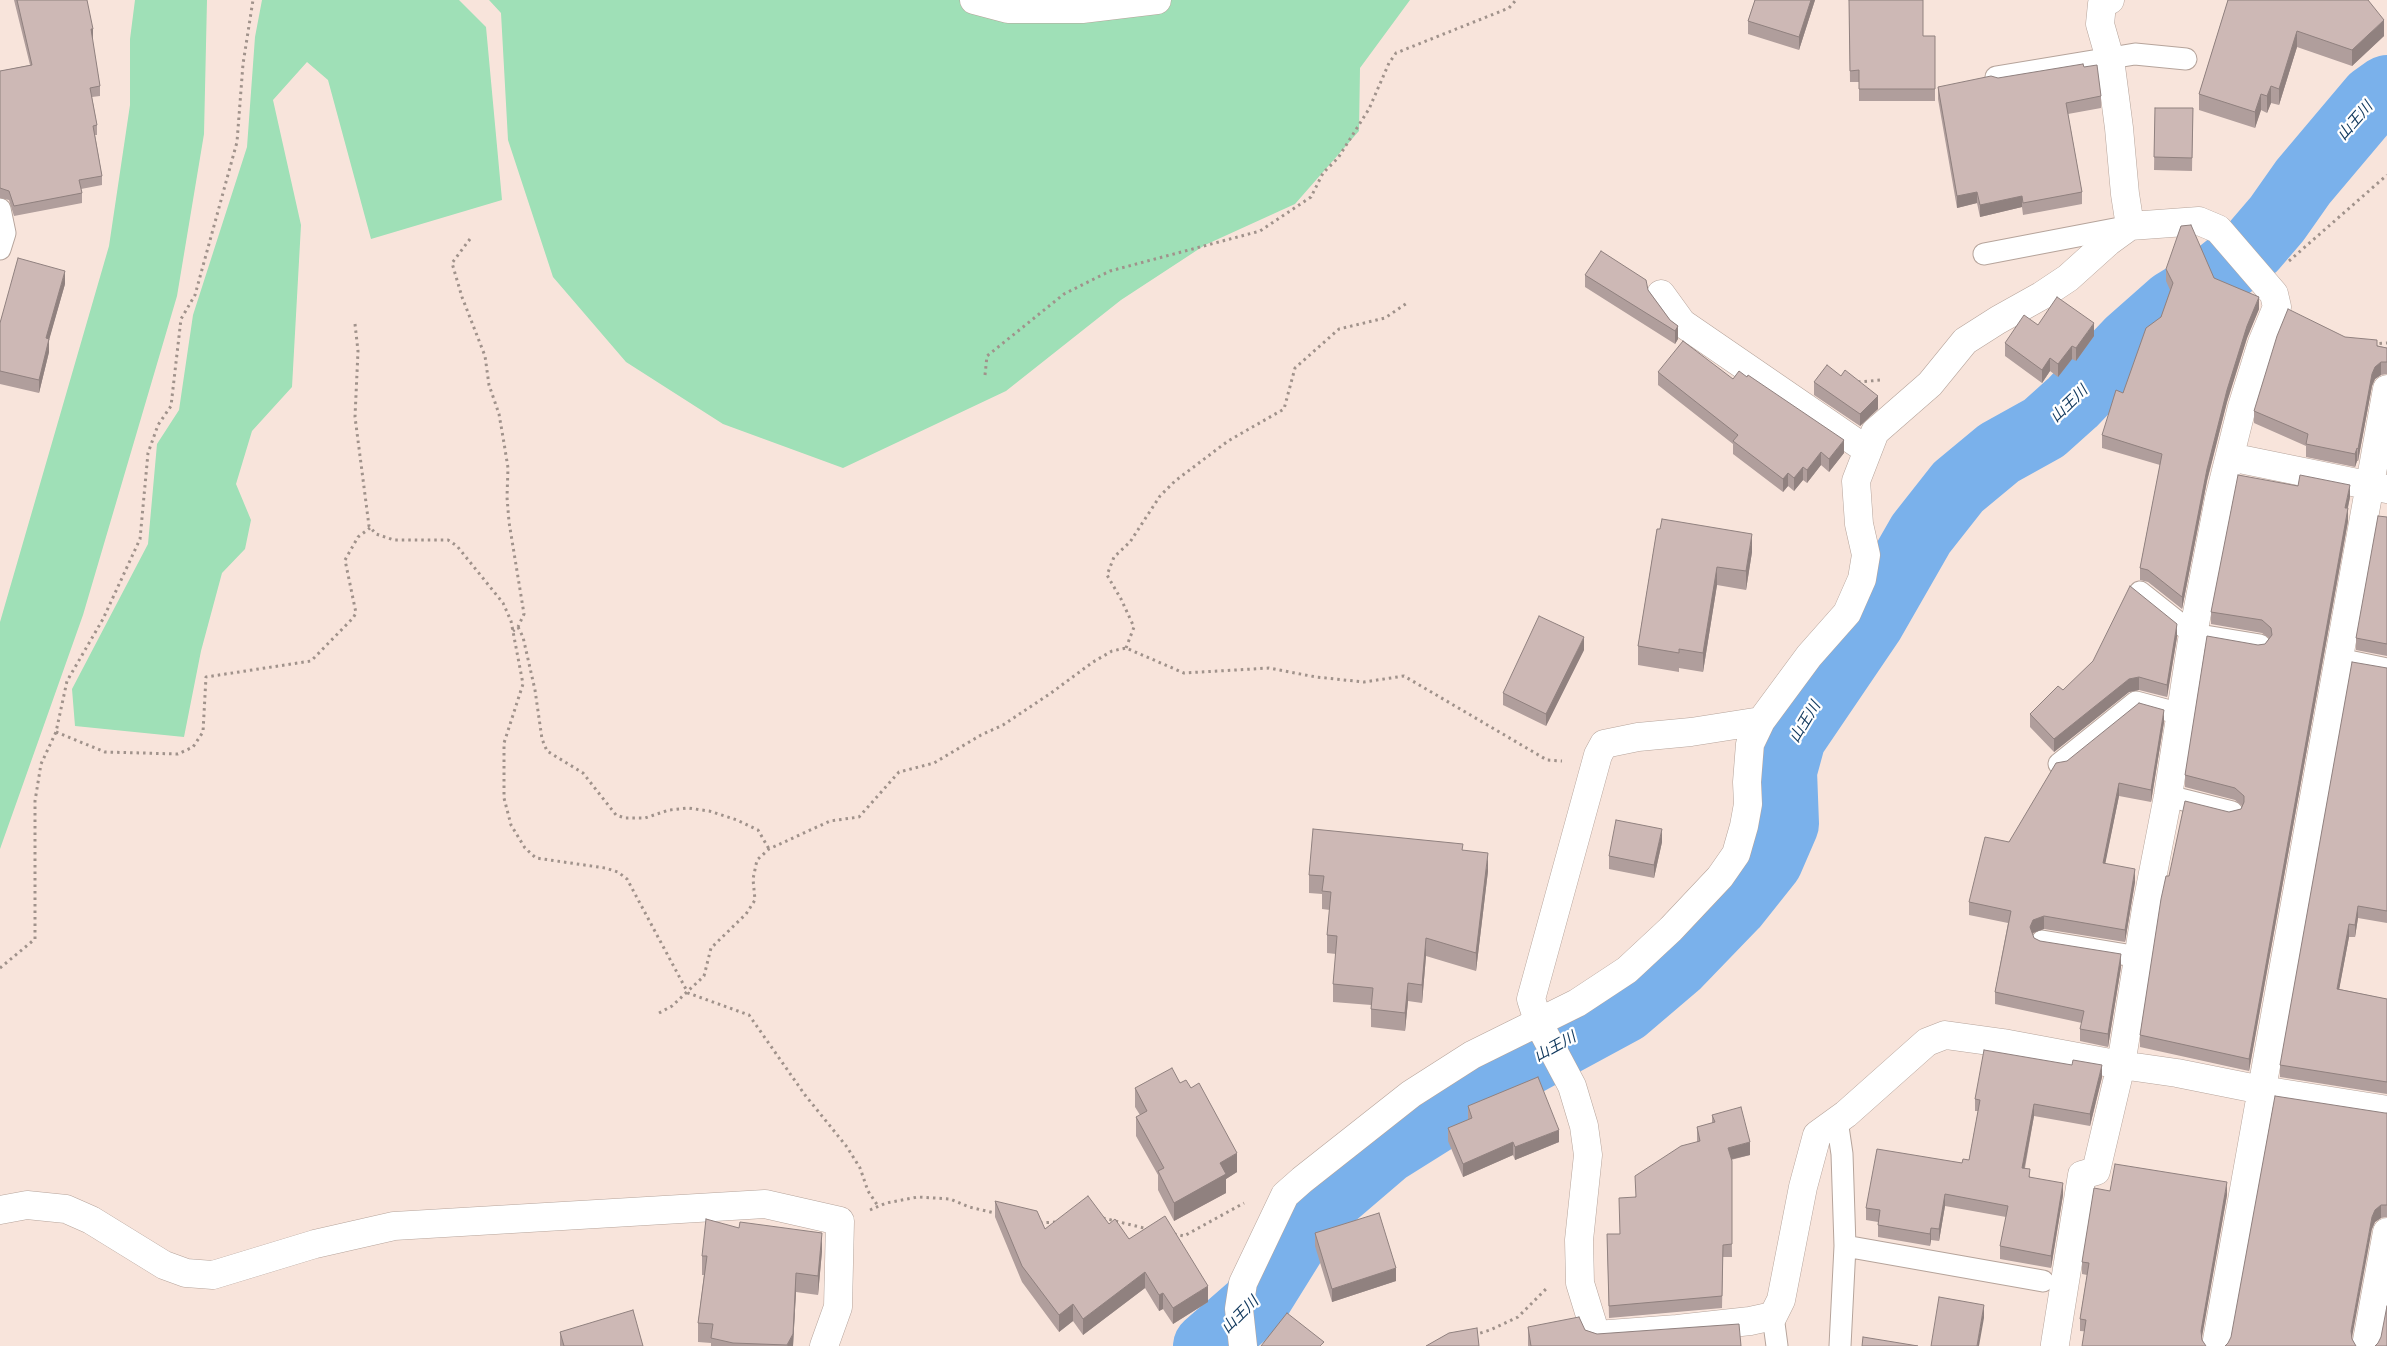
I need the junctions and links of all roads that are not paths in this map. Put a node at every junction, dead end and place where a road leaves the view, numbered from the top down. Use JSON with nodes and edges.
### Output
{"nodes":[{"id":1,"x":974,"y":0,"type":"edge"},
{"id":2,"x":1157,"y":0,"type":"edge"},
{"id":3,"x":2110,"y":0,"type":"edge"},
{"id":4,"x":2110,"y":59,"type":"junction"},
{"id":5,"x":2186,"y":59,"type":"dead end"},
{"id":6,"x":1996,"y":77,"type":"edge"},
{"id":7,"x":0,"y":210,"type":"edge"},
{"id":8,"x":2130,"y":226,"type":"junction"},
{"id":9,"x":0,"y":248,"type":"edge"},
{"id":10,"x":1984,"y":254,"type":"dead end"},
{"id":11,"x":1660,"y":294,"type":"dead end"},
{"id":12,"x":2387,"y":389,"type":"edge"},
{"id":13,"x":1867,"y":450,"type":"junction"},
{"id":14,"x":2230,"y":457,"type":"junction"},
{"id":15,"x":2378,"y":488,"type":"edge"},
{"id":16,"x":2140,"y":592,"type":"edge"},
{"id":17,"x":2193,"y":634,"type":"junction"},
{"id":18,"x":2260,"y":645,"type":"edge"},
{"id":19,"x":2339,"y":659,"type":"junction"},
{"id":20,"x":2387,"y":669,"type":"edge"},
{"id":21,"x":2181,"y":714,"type":"junction"},
{"id":22,"x":1762,"y":721,"type":"junction"},
{"id":23,"x":2059,"y":764,"type":"edge"},
{"id":24,"x":2168,"y":796,"type":"junction"},
{"id":25,"x":2232,"y":812,"type":"edge"},
{"id":26,"x":2042,"y":941,"type":"edge"},
{"id":27,"x":2139,"y":957,"type":"junction"},
{"id":28,"x":1538,"y":1022,"type":"junction"},
{"id":29,"x":2121,"y":1065,"type":"junction"},
{"id":30,"x":2262,"y":1090,"type":"junction"},
{"id":31,"x":2387,"y":1110,"type":"edge"},
{"id":32,"x":1837,"y":1120,"type":"junction"},
{"id":33,"x":0,"y":1210,"type":"edge"},
{"id":34,"x":2387,"y":1232,"type":"edge"},
{"id":35,"x":1846,"y":1246,"type":"junction"},
{"id":36,"x":2043,"y":1281,"type":"dead end"},
{"id":37,"x":2380,"y":1311,"type":"edge"},
{"id":38,"x":1773,"y":1316,"type":"junction"},
{"id":39,"x":1674,"y":1338,"type":"edge"},
{"id":40,"x":2055,"y":1344,"type":"dead end"},
{"id":41,"x":824,"y":1346,"type":"edge"},
{"id":42,"x":1243,"y":1346,"type":"edge"},
{"id":43,"x":1777,"y":1346,"type":"edge"},
{"id":44,"x":1840,"y":1346,"type":"edge"},
{"id":45,"x":2216,"y":1346,"type":"edge"},
{"id":46,"x":2366,"y":1346,"type":"edge"}],
"edges":[{"from":1,"to":2,"type":"street"},
{"from":3,"to":4,"type":"street"},
{"from":4,"to":5,"type":"lane"},
{"from":4,"to":6,"type":"lane"},
{"from":4,"to":8,"type":"street"},
{"from":7,"to":9,"type":"lane"},
{"from":8,"to":10,"type":"lane"},
{"from":8,"to":13,"type":"street"},
{"from":8,"to":14,"type":"street"},
{"from":11,"to":13,"type":"street"},
{"from":12,"to":15,"type":"street"},
{"from":13,"to":22,"type":"street"},
{"from":14,"to":15,"type":"street"},
{"from":14,"to":17,"type":"street"},
{"from":15,"to":19,"type":"street"},
{"from":16,"to":17,"type":"lane"},
{"from":17,"to":18,"type":"lane"},
{"from":17,"to":21,"type":"street"},
{"from":19,"to":20,"type":"lane"},
{"from":19,"to":30,"type":"street"},
{"from":21,"to":23,"type":"lane"},
{"from":21,"to":24,"type":"street"},
{"from":22,"to":28,"type":"street"},
{"from":22,"to":28,"type":"street"},
{"from":24,"to":25,"type":"lane"},
{"from":24,"to":27,"type":"street"},
{"from":26,"to":27,"type":"lane"},
{"from":27,"to":29,"type":"street"},
{"from":28,"to":39,"type":"street"},
{"from":28,"to":42,"type":"street"},
{"from":29,"to":30,"type":"street"},
{"from":29,"to":32,"type":"street"},
{"from":29,"to":40,"type":"street"},
{"from":30,"to":31,"type":"street"},
{"from":30,"to":45,"type":"street"},
{"from":32,"to":35,"type":"lane"},
{"from":32,"to":38,"type":"street"},
{"from":33,"to":41,"type":"street"},
{"from":34,"to":37,"type":"street"},
{"from":35,"to":36,"type":"lane"},
{"from":35,"to":44,"type":"lane"},
{"from":37,"to":46,"type":"street"},
{"from":38,"to":39,"type":"street"},
{"from":38,"to":43,"type":"lane"}]}
